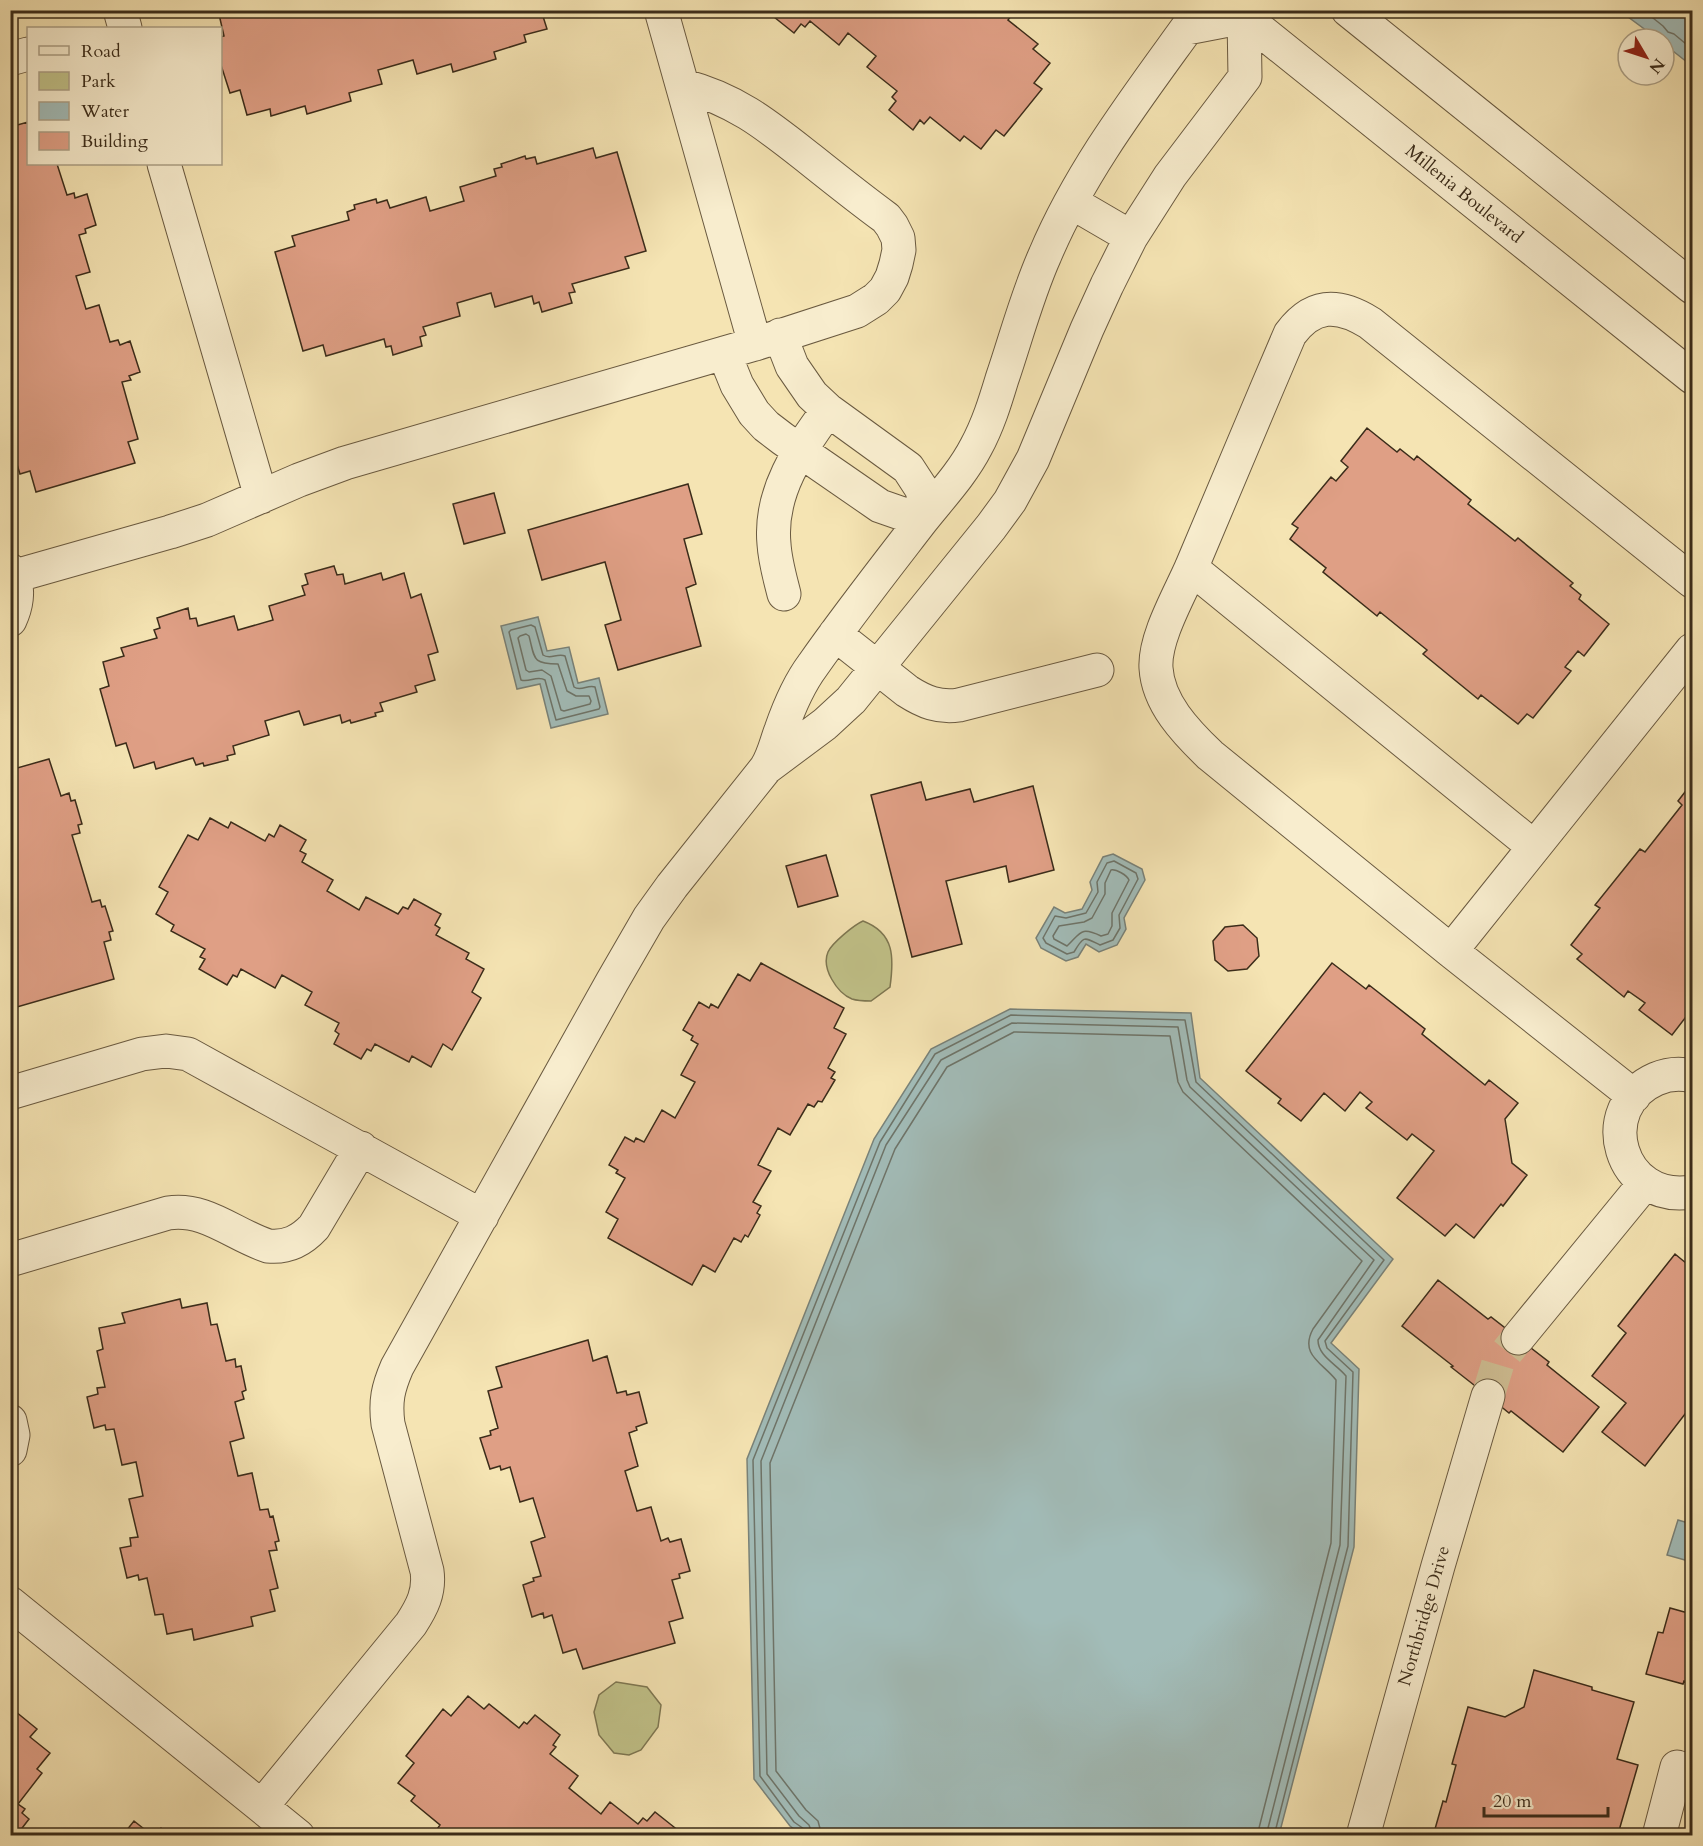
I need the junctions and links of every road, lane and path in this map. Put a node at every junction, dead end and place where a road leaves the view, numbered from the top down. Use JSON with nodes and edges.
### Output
{"nodes":[{"id":1,"x":661,"y":10,"type":"edge"},
{"id":2,"x":1348,"y":10,"type":"edge"},
{"id":3,"x":1243,"y":13,"type":"edge"},
{"id":4,"x":27,"y":54,"type":"edge"},
{"id":5,"x":10,"y":59,"type":"edge"},
{"id":6,"x":684,"y":86,"type":"junction"},
{"id":7,"x":164,"y":165,"type":"edge"},
{"id":8,"x":1071,"y":202,"type":"junction"},
{"id":9,"x":1131,"y":237,"type":"junction"},
{"id":10,"x":1692,"y":287,"type":"edge"},
{"id":11,"x":768,"y":339,"type":"junction"},
{"id":12,"x":724,"y":353,"type":"junction"},
{"id":13,"x":1692,"y":377,"type":"edge"},
{"id":14,"x":828,"y":410,"type":"junction"},
{"id":15,"x":800,"y":451,"type":"junction"},
{"id":16,"x":261,"y":497,"type":"junction"},
{"id":17,"x":927,"y":513,"type":"junction"},
{"id":18,"x":1191,"y":568,"type":"junction"},
{"id":19,"x":13,"y":573,"type":"edge"},
{"id":20,"x":1692,"y":581,"type":"edge"},
{"id":21,"x":784,"y":594,"type":"dead end"},
{"id":22,"x":10,"y":620,"type":"edge"},
{"id":23,"x":835,"y":634,"type":"junction"},
{"id":24,"x":1692,"y":650,"type":"edge"},
{"id":25,"x":878,"y":668,"type":"junction"},
{"id":26,"x":1097,"y":670,"type":"dead end"},
{"id":27,"x":766,"y":768,"type":"junction"},
{"id":28,"x":1534,"y":846,"type":"junction"},
{"id":29,"x":1451,"y":951,"type":"junction"},
{"id":30,"x":1692,"y":1076,"type":"edge"},
{"id":31,"x":10,"y":1093,"type":"edge"},
{"id":32,"x":1634,"y":1096,"type":"junction"},
{"id":33,"x":361,"y":1148,"type":"junction"},
{"id":34,"x":1644,"y":1183,"type":"junction"},
{"id":35,"x":1692,"y":1192,"type":"edge"},
{"id":36,"x":482,"y":1216,"type":"junction"},
{"id":37,"x":10,"y":1260,"type":"edge"},
{"id":38,"x":1518,"y":1338,"type":"tunnel mouth"},
{"id":39,"x":1488,"y":1396,"type":"tunnel mouth"},
{"id":40,"x":10,"y":1421,"type":"edge"},
{"id":41,"x":10,"y":1450,"type":"edge"},
{"id":42,"x":10,"y":1604,"type":"edge"},
{"id":43,"x":1692,"y":1772,"type":"edge"},
{"id":44,"x":262,"y":1806,"type":"junction"},
{"id":45,"x":298,"y":1836,"type":"edge"},
{"id":46,"x":1363,"y":1836,"type":"edge"},
{"id":47,"x":1659,"y":1836,"type":"edge"}],
"edges":[{"from":1,"to":6,"type":"street"},
{"from":2,"to":10,"type":"street"},
{"from":3,"to":8,"type":"street"},
{"from":3,"to":9,"type":"street"},
{"from":3,"to":13,"type":"street","name":"Millenia Boulevard"},
{"from":4,"to":5,"type":"street"},
{"from":6,"to":11,"type":"street"},
{"from":6,"to":11,"type":"street"},
{"from":7,"to":16,"type":"street"},
{"from":8,"to":9,"type":"street"},
{"from":8,"to":17,"type":"street"},
{"from":9,"to":25,"type":"street"},
{"from":11,"to":12,"type":"street"},
{"from":11,"to":14,"type":"street"},
{"from":12,"to":15,"type":"street"},
{"from":12,"to":16,"type":"street"},
{"from":14,"to":15,"type":"street"},
{"from":14,"to":17,"type":"street"},
{"from":15,"to":17,"type":"street"},
{"from":15,"to":21,"type":"street"},
{"from":16,"to":19,"type":"street"},
{"from":17,"to":23,"type":"street"},
{"from":18,"to":20,"type":"street"},
{"from":18,"to":28,"type":"street"},
{"from":18,"to":29,"type":"street"},
{"from":19,"to":22,"type":"street"},
{"from":23,"to":25,"type":"street"},
{"from":23,"to":27,"type":"street"},
{"from":24,"to":28,"type":"street"},
{"from":25,"to":26,"type":"street"},
{"from":25,"to":27,"type":"street"},
{"from":27,"to":36,"type":"street"},
{"from":28,"to":29,"type":"street"},
{"from":29,"to":32,"type":"street"},
{"from":30,"to":32,"type":"street"},
{"from":31,"to":33,"type":"street"},
{"from":32,"to":34,"type":"street"},
{"from":33,"to":36,"type":"street"},
{"from":33,"to":37,"type":"street"},
{"from":34,"to":35,"type":"street"},
{"from":34,"to":38,"type":"street"},
{"from":36,"to":44,"type":"street"},
{"from":39,"to":46,"type":"street","name":"Northbridge Drive"},
{"from":40,"to":41,"type":"street"},
{"from":42,"to":44,"type":"street"},
{"from":43,"to":47,"type":"street"},
{"from":44,"to":45,"type":"street"}]}
